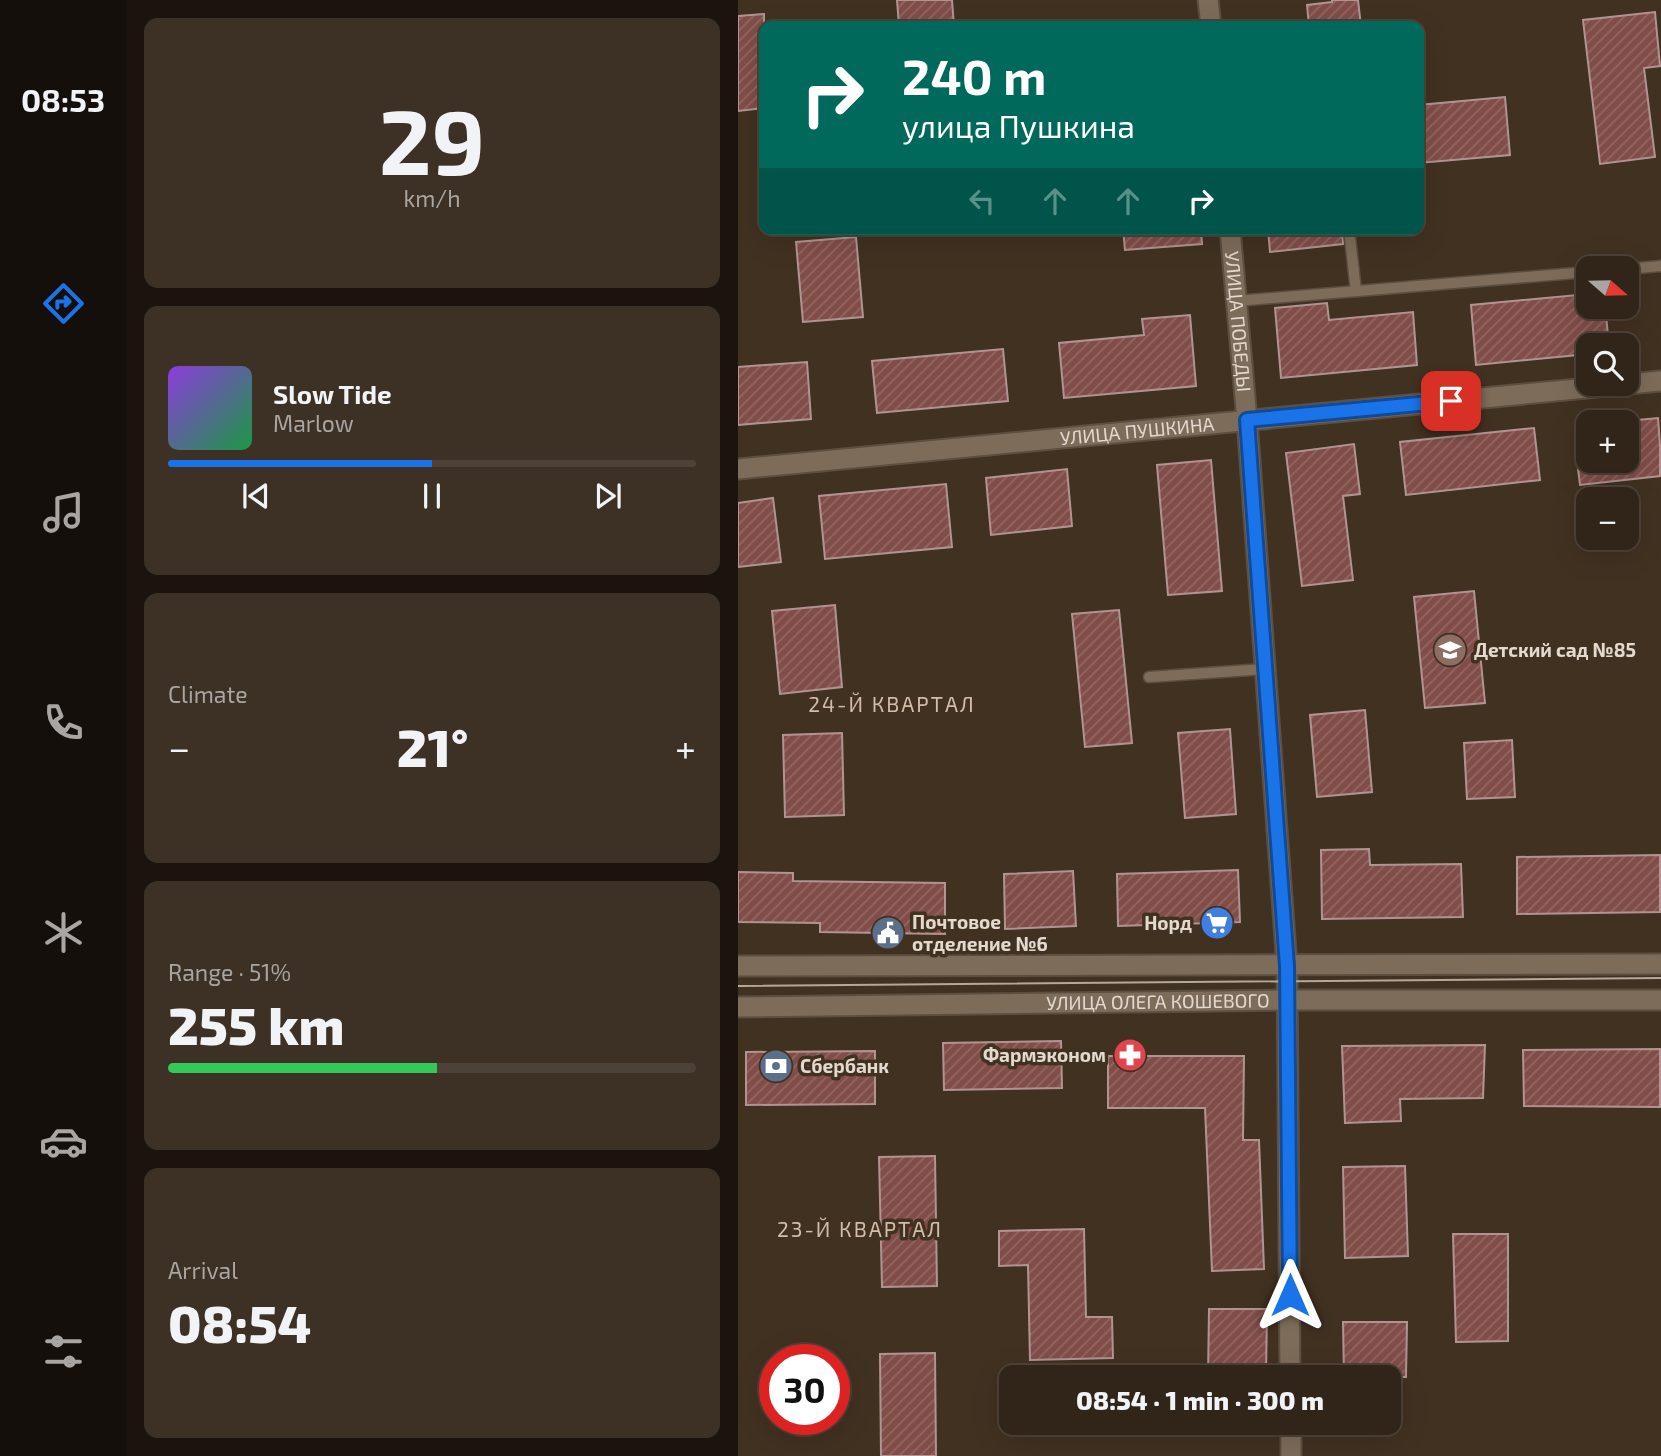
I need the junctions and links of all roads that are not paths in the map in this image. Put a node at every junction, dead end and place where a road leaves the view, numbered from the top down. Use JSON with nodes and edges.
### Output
{"nodes":[{"id":1,"x":1208,"y":0,"type":"edge"},
{"id":2,"x":1210,"y":21,"type":"edge"},
{"id":3,"x":1230,"y":235,"type":"edge"},
{"id":4,"x":1350,"y":235,"type":"edge"},
{"id":5,"x":1660,"y":266,"type":"edge"},
{"id":6,"x":1639,"y":268,"type":"edge"},
{"id":7,"x":1576,"y":273,"type":"edge"},
{"id":8,"x":1356,"y":291,"type":"junction"},
{"id":9,"x":1236,"y":301,"type":"junction"},
{"id":10,"x":1660,"y":381,"type":"edge"},
{"id":11,"x":1247,"y":420,"type":"junction"},
{"id":12,"x":738,"y":469,"type":"edge"},
{"id":13,"x":1265,"y":669,"type":"junction"},
{"id":14,"x":1149,"y":677,"type":"dead end"},
{"id":15,"x":1660,"y":964,"type":"edge"},
{"id":16,"x":1287,"y":966,"type":"junction"},
{"id":17,"x":738,"y":967,"type":"edge"},
{"id":18,"x":1288,"y":1000,"type":"junction"},
{"id":19,"x":1660,"y":1000,"type":"edge"},
{"id":20,"x":738,"y":1007,"type":"edge"},
{"id":21,"x":1290,"y":1365,"type":"edge"},
{"id":22,"x":1291,"y":1435,"type":"edge"},
{"id":23,"x":1291,"y":1456,"type":"edge"}],
"edges":[{"from":1,"to":2,"type":"street"},
{"from":3,"to":9,"type":"street","name":"УЛИЦА ПОБЕДЫ"},
{"from":4,"to":8,"type":"lane"},
{"from":5,"to":6,"type":"lane"},
{"from":7,"to":8,"type":"lane"},
{"from":8,"to":9,"type":"lane"},
{"from":9,"to":11,"type":"street","name":"УЛИЦА ПОБЕДЫ"},
{"from":10,"to":11,"type":"street","name":"УЛИЦА ПУШКИНА"},
{"from":11,"to":12,"type":"street","name":"УЛИЦА ПУШКИНА"},
{"from":11,"to":13,"type":"street","name":"УЛИЦА ПОБЕДЫ"},
{"from":13,"to":14,"type":"lane"},
{"from":13,"to":16,"type":"street","name":"УЛИЦА ПОБЕДЫ"},
{"from":15,"to":16,"type":"street","name":"УЛИЦА ОЛЕГА КОШЕВОГО"},
{"from":16,"to":17,"type":"street","name":"УЛИЦА ОЛЕГА КОШЕВОГО"},
{"from":16,"to":18,"type":"street","name":"УЛИЦА ПОБЕДЫ"},
{"from":18,"to":19,"type":"street","name":"УЛИЦА ОЛЕГА КОШЕВОГО"},
{"from":18,"to":20,"type":"street","name":"УЛИЦА ОЛЕГА КОШЕВОГО"},
{"from":18,"to":21,"type":"street","name":"УЛИЦА ПОБЕДЫ"},
{"from":22,"to":23,"type":"street"}]}
